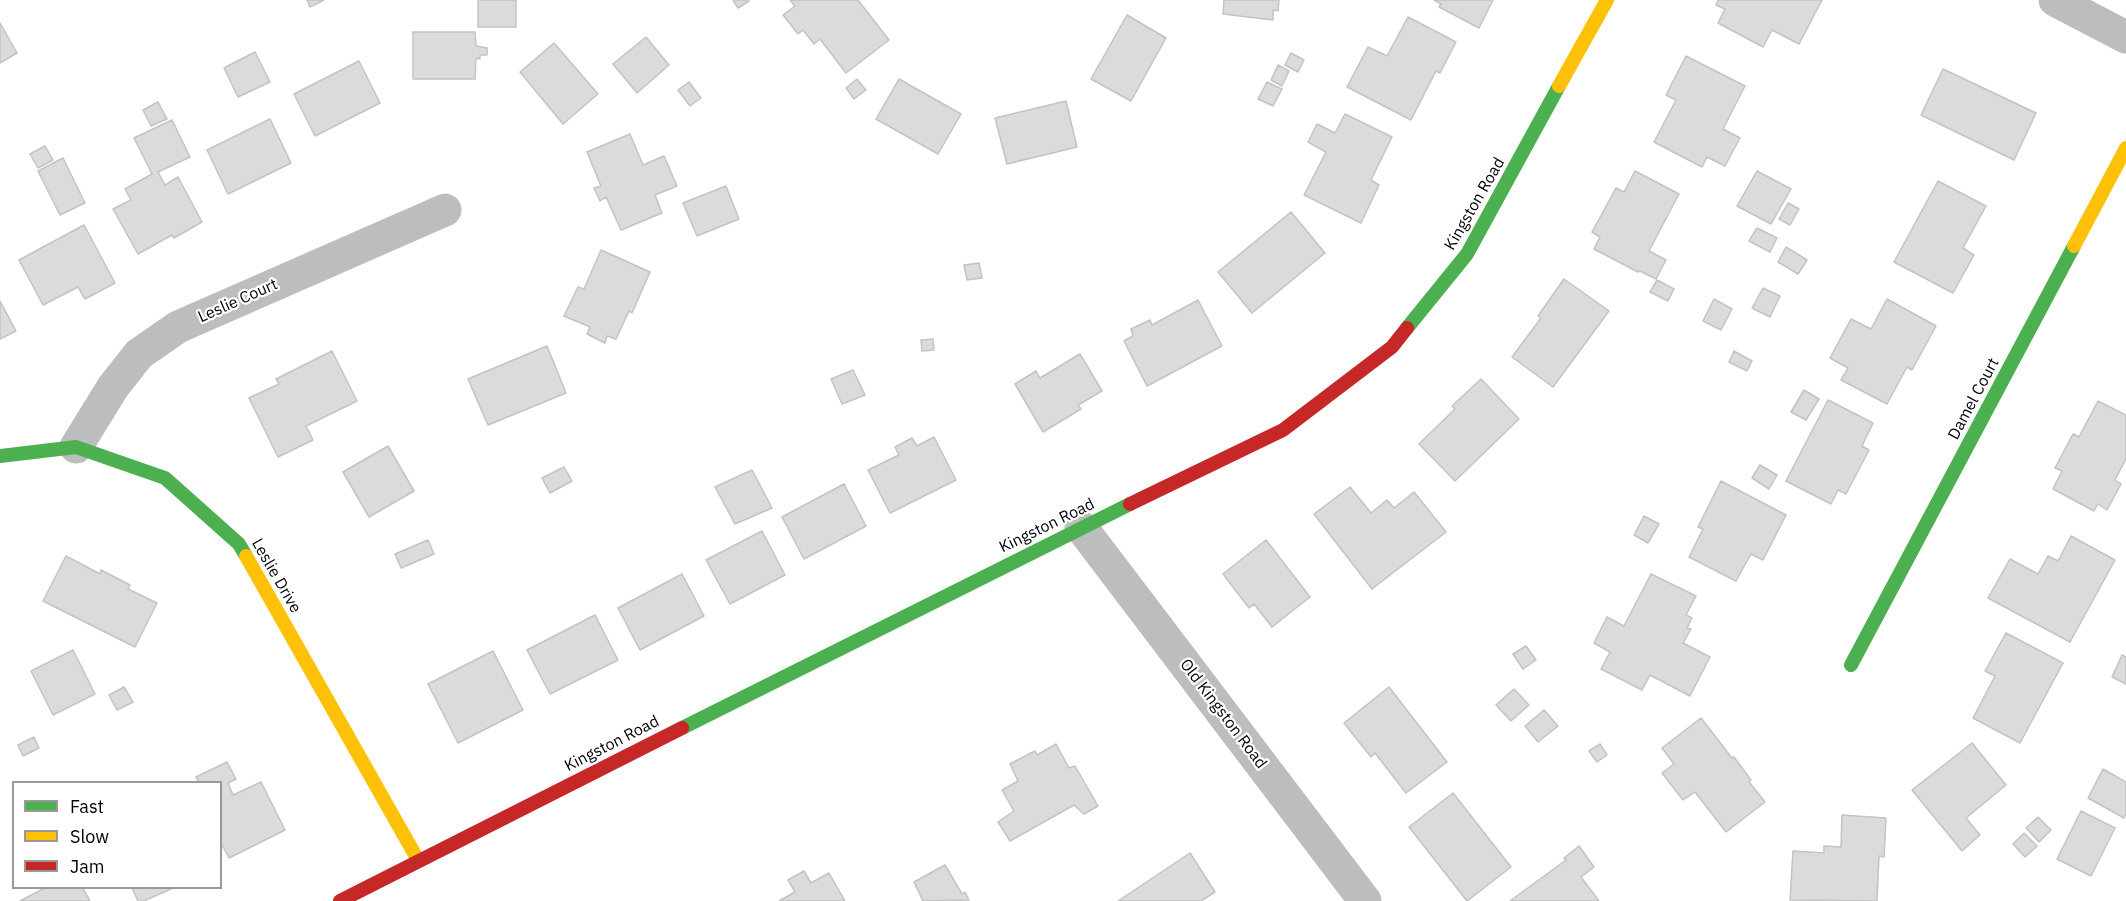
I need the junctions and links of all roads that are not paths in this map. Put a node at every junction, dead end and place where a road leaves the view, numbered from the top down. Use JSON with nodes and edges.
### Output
{"nodes":[{"id":1,"x":1606,"y":0,"type":"edge"},
{"id":2,"x":2055,"y":0,"type":"edge"},
{"id":3,"x":2126,"y":37,"type":"edge"},
{"id":4,"x":2126,"y":148,"type":"edge"},
{"id":5,"x":445,"y":210,"type":"dead end"},
{"id":6,"x":76,"y":447,"type":"junction"},
{"id":7,"x":0,"y":456,"type":"edge"},
{"id":8,"x":1081,"y":527,"type":"junction"},
{"id":9,"x":1851,"y":665,"type":"dead end"},
{"id":10,"x":418,"y":860,"type":"junction"},
{"id":11,"x":340,"y":901,"type":"edge"},
{"id":12,"x":1365,"y":901,"type":"edge"}],
"edges":[{"from":1,"to":8,"type":"street","name":"Kingston Road"},
{"from":2,"to":3,"type":"street"},
{"from":4,"to":9,"type":"street","name":"Damel Court"},
{"from":5,"to":6,"type":"street","name":"Leslie Court"},
{"from":6,"to":7,"type":"street","name":"Leslie Drive"},
{"from":6,"to":10,"type":"street","name":"Leslie Drive"},
{"from":8,"to":10,"type":"street","name":"Kingston Road"},
{"from":8,"to":12,"type":"street","name":"Old Kingston Road"},
{"from":10,"to":11,"type":"street","name":"Kingston Road"}]}
